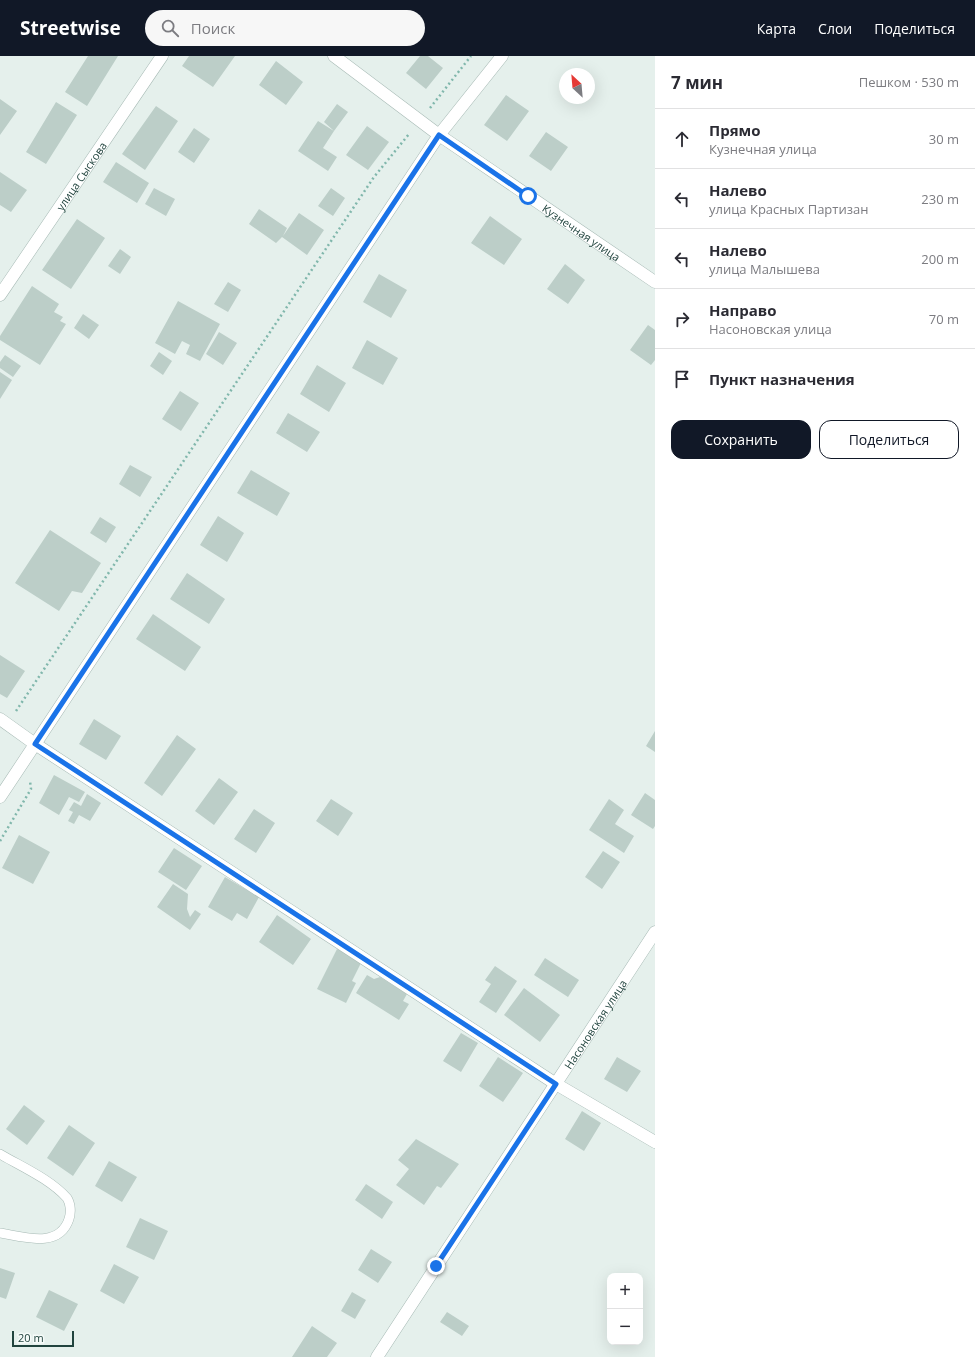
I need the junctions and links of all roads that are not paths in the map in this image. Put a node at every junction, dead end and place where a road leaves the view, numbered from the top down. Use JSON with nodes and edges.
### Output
{"nodes":[{"id":1,"x":162,"y":56,"type":"edge"},
{"id":2,"x":334,"y":56,"type":"edge"},
{"id":3,"x":502,"y":56,"type":"edge"},
{"id":4,"x":439,"y":135,"type":"junction"},
{"id":5,"x":655,"y":282,"type":"edge"},
{"id":6,"x":0,"y":295,"type":"edge"},
{"id":7,"x":4,"y":721,"type":"edge"},
{"id":8,"x":35,"y":744,"type":"junction"},
{"id":9,"x":0,"y":797,"type":"edge"},
{"id":10,"x":655,"y":932,"type":"edge"},
{"id":11,"x":556,"y":1084,"type":"junction"},
{"id":12,"x":655,"y":1142,"type":"edge"},
{"id":13,"x":0,"y":1154,"type":"edge"},
{"id":14,"x":0,"y":1233,"type":"edge"},
{"id":15,"x":377,"y":1357,"type":"edge"}],
"edges":[{"from":1,"to":6,"type":"street","name":"улица Сыскова"},
{"from":2,"to":4,"type":"street","name":"Кузнечная улица"},
{"from":3,"to":4,"type":"street"},
{"from":4,"to":5,"type":"street","name":"Кузнечная улица"},
{"from":4,"to":8,"type":"street"},
{"from":7,"to":8,"type":"street"},
{"from":8,"to":9,"type":"street"},
{"from":8,"to":11,"type":"street"},
{"from":10,"to":11,"type":"street","name":"Насоновская улица"},
{"from":11,"to":12,"type":"street"},
{"from":11,"to":15,"type":"street","name":"Насоновская улица"},
{"from":13,"to":14,"type":"lane"}]}
